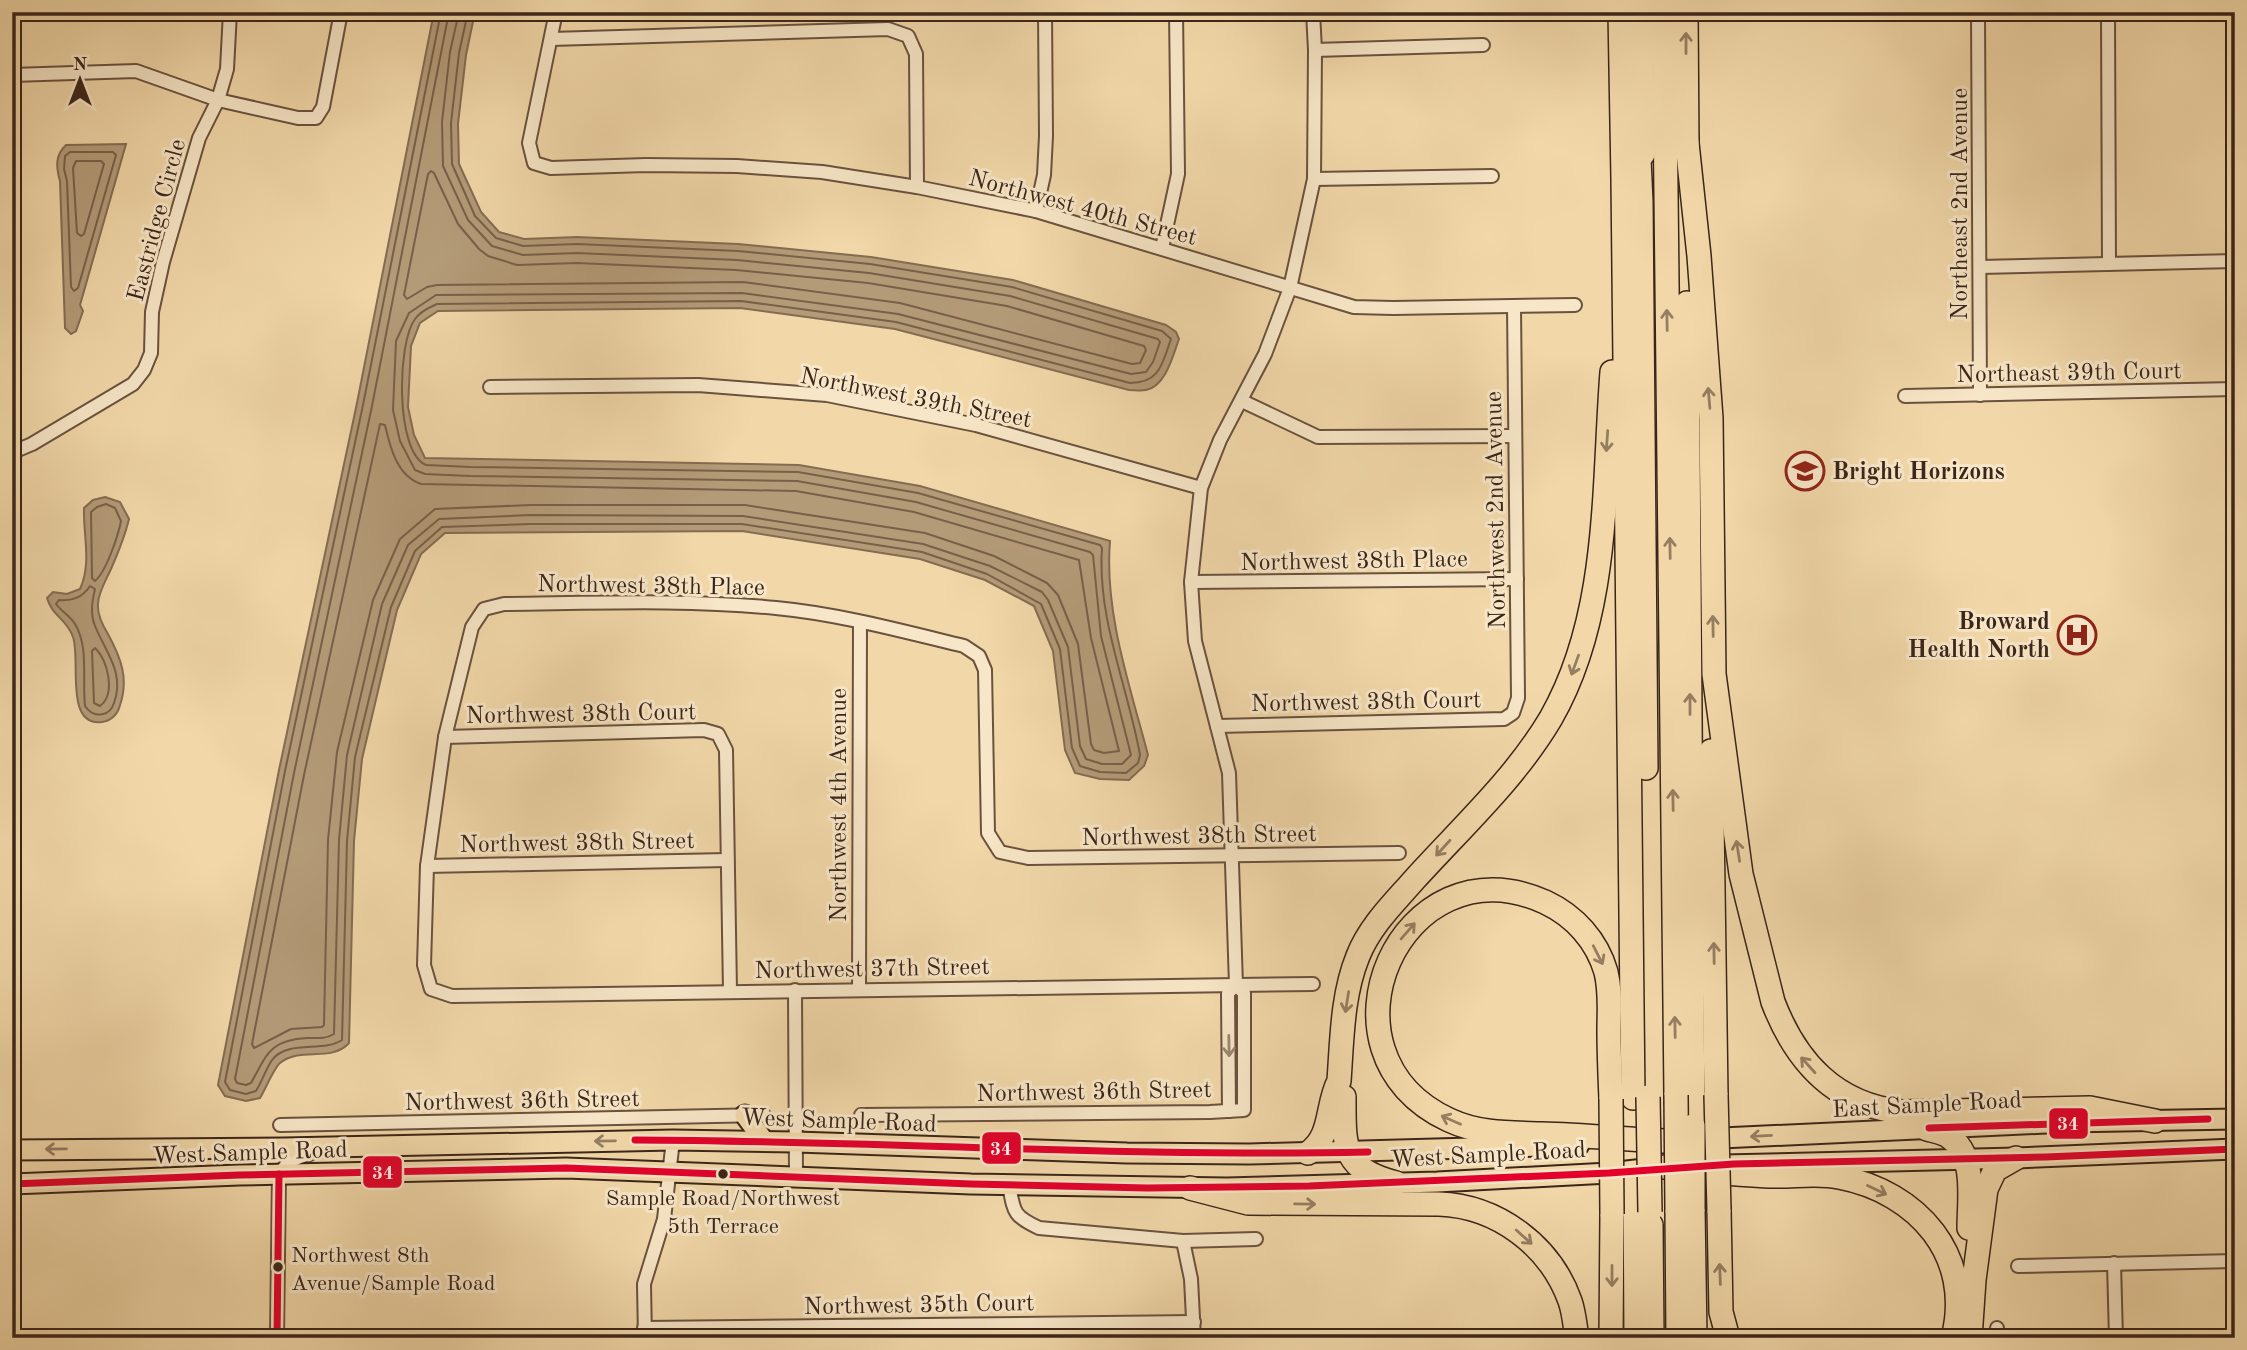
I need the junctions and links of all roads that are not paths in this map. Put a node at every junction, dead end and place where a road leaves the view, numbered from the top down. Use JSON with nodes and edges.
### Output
{"nodes":[{"id":1,"x":230,"y":12,"type":"edge"},
{"id":2,"x":341,"y":12,"type":"edge"},
{"id":3,"x":556,"y":12,"type":"edge"},
{"id":4,"x":1045,"y":12,"type":"edge"},
{"id":5,"x":1176,"y":12,"type":"edge"},
{"id":6,"x":1313,"y":12,"type":"edge"},
{"id":7,"x":1620,"y":12,"type":"edge"},
{"id":8,"x":1634,"y":12,"type":"edge"},
{"id":9,"x":1642,"y":12,"type":"edge"},
{"id":10,"x":1664,"y":12,"type":"edge"},
{"id":11,"x":1686,"y":12,"type":"edge"},
{"id":12,"x":1978,"y":12,"type":"edge"},
{"id":13,"x":2108,"y":12,"type":"edge"},
{"id":14,"x":551,"y":39,"type":"junction"},
{"id":15,"x":1483,"y":45,"type":"dead end"},
{"id":16,"x":1315,"y":50,"type":"junction"},
{"id":17,"x":12,"y":75,"type":"edge"},
{"id":18,"x":218,"y":100,"type":"junction"},
{"id":19,"x":1686,"y":134,"type":"junction"},
{"id":20,"x":1492,"y":176,"type":"dead end"},
{"id":21,"x":1623,"y":178,"type":"junction"},
{"id":22,"x":1314,"y":179,"type":"junction"},
{"id":23,"x":917,"y":187,"type":"junction"},
{"id":24,"x":1641,"y":202,"type":"junction"},
{"id":25,"x":1036,"y":211,"type":"junction"},
{"id":26,"x":1162,"y":248,"type":"junction"},
{"id":27,"x":2235,"y":261,"type":"edge"},
{"id":28,"x":2109,"y":264,"type":"junction"},
{"id":29,"x":1980,"y":267,"type":"junction"},
{"id":30,"x":1290,"y":288,"type":"junction"},
{"id":31,"x":1575,"y":305,"type":"dead end"},
{"id":32,"x":1514,"y":306,"type":"junction"},
{"id":33,"x":490,"y":387,"type":"dead end"},
{"id":34,"x":2235,"y":389,"type":"edge"},
{"id":35,"x":1980,"y":395,"type":"junction"},
{"id":36,"x":1905,"y":397,"type":"dead end"},
{"id":37,"x":1242,"y":401,"type":"junction"},
{"id":38,"x":1516,"y":436,"type":"junction"},
{"id":39,"x":12,"y":449,"type":"edge"},
{"id":40,"x":1201,"y":488,"type":"junction"},
{"id":41,"x":1517,"y":579,"type":"junction"},
{"id":42,"x":1191,"y":582,"type":"junction"},
{"id":43,"x":860,"y":622,"type":"junction"},
{"id":44,"x":1714,"y":674,"type":"junction"},
{"id":45,"x":1513,"y":713,"type":"joint"},
{"id":46,"x":1217,"y":726,"type":"junction"},
{"id":47,"x":445,"y":737,"type":"junction"},
{"id":48,"x":1000,"y":852,"type":"joint"},
{"id":49,"x":1399,"y":853,"type":"dead end"},
{"id":50,"x":1232,"y":855,"type":"junction"},
{"id":51,"x":727,"y":860,"type":"junction"},
{"id":52,"x":427,"y":866,"type":"junction"},
{"id":53,"x":1313,"y":984,"type":"dead end"},
{"id":54,"x":1236,"y":985,"type":"junction"},
{"id":55,"x":859,"y":989,"type":"junction"},
{"id":56,"x":795,"y":990,"type":"junction"},
{"id":57,"x":730,"y":991,"type":"junction"},
{"id":58,"x":1339,"y":1081,"type":"junction"},
{"id":59,"x":1684,"y":1095,"type":"junction"},
{"id":60,"x":1631,"y":1098,"type":"junction"},
{"id":61,"x":1229,"y":1111,"type":"junction"},
{"id":62,"x":755,"y":1115,"type":"joint"},
{"id":63,"x":861,"y":1115,"type":"dead end"},
{"id":64,"x":2235,"y":1119,"type":"edge"},
{"id":65,"x":2155,"y":1121,"type":"junction"},
{"id":66,"x":358,"y":1124,"type":"junction"},
{"id":67,"x":281,"y":1125,"type":"dead end"},
{"id":68,"x":1927,"y":1129,"type":"junction"},
{"id":69,"x":673,"y":1140,"type":"junction"},
{"id":70,"x":764,"y":1141,"type":"junction"},
{"id":71,"x":1664,"y":1141,"type":"junction"},
{"id":72,"x":796,"y":1142,"type":"junction"},
{"id":73,"x":354,"y":1146,"type":"junction"},
{"id":74,"x":2235,"y":1149,"type":"edge"},
{"id":75,"x":12,"y":1150,"type":"edge"},
{"id":76,"x":1308,"y":1153,"type":"junction"},
{"id":77,"x":1347,"y":1153,"type":"junction"},
{"id":78,"x":2016,"y":1158,"type":"junction"},
{"id":79,"x":1965,"y":1159,"type":"junction"},
{"id":80,"x":1664,"y":1167,"type":"junction"},
{"id":81,"x":671,"y":1172,"type":"junction"},
{"id":82,"x":279,"y":1174,"type":"junction"},
{"id":83,"x":796,"y":1177,"type":"junction"},
{"id":84,"x":1396,"y":1183,"type":"junction"},
{"id":85,"x":12,"y":1184,"type":"edge"},
{"id":86,"x":1009,"y":1185,"type":"junction"},
{"id":87,"x":1190,"y":1188,"type":"junction"},
{"id":88,"x":1685,"y":1210,"type":"junction"},
{"id":89,"x":1643,"y":1213,"type":"junction"},
{"id":90,"x":1256,"y":1239,"type":"dead end"},
{"id":91,"x":1183,"y":1241,"type":"junction"},
{"id":92,"x":2235,"y":1261,"type":"edge"},
{"id":93,"x":2114,"y":1263,"type":"junction"},
{"id":94,"x":2018,"y":1266,"type":"dead end"},
{"id":95,"x":1974,"y":1280,"type":"junction"},
{"id":96,"x":1194,"y":1322,"type":"junction"},
{"id":97,"x":644,"y":1333,"type":"edge"},
{"id":98,"x":278,"y":1338,"type":"edge"},
{"id":99,"x":1194,"y":1338,"type":"edge"},
{"id":100,"x":1577,"y":1338,"type":"edge"},
{"id":101,"x":1611,"y":1338,"type":"edge"},
{"id":102,"x":1636,"y":1338,"type":"edge"},
{"id":103,"x":1652,"y":1338,"type":"edge"},
{"id":104,"x":1678,"y":1338,"type":"edge"},
{"id":105,"x":1695,"y":1338,"type":"edge"},
{"id":106,"x":1728,"y":1338,"type":"edge"},
{"id":107,"x":1953,"y":1338,"type":"edge"},
{"id":108,"x":1970,"y":1338,"type":"edge"},
{"id":109,"x":2116,"y":1338,"type":"edge"}],
"edges":[{"from":1,"to":18,"type":"street","name":"Eastridge Circle"},
{"from":2,"to":18,"type":"street"},
{"from":3,"to":14,"type":"street"},
{"from":4,"to":25,"type":"street"},
{"from":5,"to":26,"type":"street"},
{"from":6,"to":16,"type":"street"},
{"from":7,"to":21,"type":"highway"},
{"from":8,"to":24,"type":"highway"},
{"from":9,"to":24,"type":"highway"},
{"from":59,"to":10,"type":"highway","one_way":true},
{"from":19,"to":11,"type":"highway","one_way":true},
{"from":12,"to":29,"type":"street","name":"Northeast 2nd Avenue"},
{"from":13,"to":28,"type":"street"},
{"from":14,"to":23,"type":"street"},
{"from":14,"to":23,"type":"street","name":"Northwest 40th Street"},
{"from":15,"to":16,"type":"street"},
{"from":16,"to":22,"type":"street"},
{"from":17,"to":18,"type":"street"},
{"from":18,"to":39,"type":"street","name":"Eastridge Circle"},
{"from":44,"to":19,"type":"highway","one_way":true},
{"from":59,"to":19,"type":"highway","one_way":true},
{"from":20,"to":22,"type":"street"},
{"from":21,"to":58,"type":"highway","one_way":true},
{"from":21,"to":60,"type":"highway"},
{"from":22,"to":30,"type":"street"},
{"from":23,"to":25,"type":"street","name":"Northwest 40th Street"},
{"from":24,"to":60,"type":"highway"},
{"from":25,"to":26,"type":"street","name":"Northwest 40th Street"},
{"from":26,"to":30,"type":"street","name":"Northwest 40th Street"},
{"from":27,"to":28,"type":"street"},
{"from":28,"to":29,"type":"street"},
{"from":29,"to":35,"type":"street","name":"Northeast 2nd Avenue"},
{"from":30,"to":32,"type":"street","name":"Northwest 40th Street"},
{"from":30,"to":37,"type":"street"},
{"from":31,"to":32,"type":"street","name":"Northwest 40th Street"},
{"from":32,"to":38,"type":"street","name":"Northwest 2nd Avenue"},
{"from":33,"to":40,"type":"street","name":"Northwest 39th Street"},
{"from":34,"to":35,"type":"street","name":"Northeast 39th Court"},
{"from":35,"to":36,"type":"street","name":"Northeast 39th Court"},
{"from":37,"to":38,"type":"street"},
{"from":37,"to":40,"type":"street"},
{"from":38,"to":41,"type":"street","name":"Northwest 2nd Avenue"},
{"from":40,"to":42,"type":"street"},
{"from":41,"to":42,"type":"street","name":"Northwest 38th Place"},
{"from":41,"to":45,"type":"street","name":"Northwest 2nd Avenue"},
{"from":42,"to":46,"type":"street"},
{"from":43,"to":47,"type":"street","name":"Northwest 38th Place"},
{"from":43,"to":48,"type":"street","name":"Northwest 38th Place"},
{"from":43,"to":55,"type":"street","name":"Northwest 4th Avenue"},
{"from":65,"to":44,"type":"highway","one_way":true},
{"from":106,"to":44,"type":"highway","one_way":true,"bridge":true},
{"from":45,"to":46,"type":"street","name":"Northwest 38th Court"},
{"from":46,"to":50,"type":"street"},
{"from":47,"to":51,"type":"street","name":"Northwest 38th Court"},
{"from":47,"to":52,"type":"street"},
{"from":48,"to":50,"type":"street","name":"Northwest 38th Street"},
{"from":49,"to":50,"type":"street","name":"Northwest 38th Street"},
{"from":50,"to":54,"type":"street"},
{"from":51,"to":52,"type":"street","name":"Northwest 38th Street"},
{"from":51,"to":57,"type":"street"},
{"from":52,"to":57,"type":"street","name":"Northwest 37th Street"},
{"from":53,"to":54,"type":"street","name":"Northwest 37th Street"},
{"from":54,"to":55,"type":"street","name":"Northwest 37th Street"},
{"from":54,"to":61,"type":"street","one_way":true},
{"from":54,"to":61,"type":"street","name":"Northwest 36th Street"},
{"from":55,"to":56,"type":"street","name":"Northwest 37th Street"},
{"from":56,"to":57,"type":"street","name":"Northwest 37th Street"},
{"from":56,"to":72,"type":"street"},
{"from":58,"to":76,"type":"highway"},
{"from":58,"to":77,"type":"highway"},
{"from":59,"to":88,"type":"highway","bridge":true},
{"from":71,"to":60,"type":"highway","one_way":true},
{"from":60,"to":89,"type":"highway"},
{"from":60,"to":101,"type":"highway","one_way":true,"bridge":true},
{"from":61,"to":63,"type":"street","name":"Northwest 36th Street"},
{"from":62,"to":66,"type":"street","name":"Northwest 36th Street"},
{"from":62,"to":70,"type":"main road"},
{"from":64,"to":65,"type":"main road","name":"East Sample Road"},
{"from":65,"to":68,"type":"main road","name":"East Sample Road"},
{"from":66,"to":67,"type":"street","name":"Northwest 36th Street"},
{"from":66,"to":73,"type":"street"},
{"from":68,"to":71,"type":"main road","name":"East Sample Road","one_way":true},
{"from":68,"to":79,"type":"highway"},
{"from":69,"to":70,"type":"main road","name":"West Sample Road"},
{"from":69,"to":73,"type":"main road","name":"West Sample Road","one_way":true},
{"from":69,"to":81,"type":"street"},
{"from":70,"to":72,"type":"main road","name":"West Sample Road"},
{"from":71,"to":77,"type":"main road","name":"West Sample Road"},
{"from":72,"to":76,"type":"main road","name":"West Sample Road"},
{"from":72,"to":83,"type":"street"},
{"from":73,"to":75,"type":"main road","name":"West Sample Road","one_way":true},
{"from":73,"to":82,"type":"street"},
{"from":74,"to":78,"type":"main road"},
{"from":76,"to":77,"type":"main road","name":"West Sample Road"},
{"from":77,"to":84,"type":"highway"},
{"from":78,"to":79,"type":"main road"},
{"from":78,"to":95,"type":"highway"},
{"from":79,"to":80,"type":"main road"},
{"from":79,"to":95,"type":"highway"},
{"from":80,"to":84,"type":"main road","name":"West Sample Road"},
{"from":80,"to":107,"type":"highway","one_way":true},
{"from":81,"to":82,"type":"main road","name":"West Sample Road"},
{"from":81,"to":83,"type":"main road","name":"West Sample Road"},
{"from":81,"to":97,"type":"street"},
{"from":82,"to":85,"type":"main road","name":"West Sample Road"},
{"from":82,"to":98,"type":"street"},
{"from":83,"to":86,"type":"main road","name":"West Sample Road"},
{"from":84,"to":87,"type":"main road","name":"West Sample Road"},
{"from":86,"to":87,"type":"main road","name":"West Sample Road"},
{"from":86,"to":91,"type":"street"},
{"from":87,"to":100,"type":"highway","one_way":true},
{"from":88,"to":104,"type":"highway"},
{"from":88,"to":105,"type":"highway"},
{"from":89,"to":102,"type":"highway"},
{"from":89,"to":103,"type":"highway"},
{"from":90,"to":91,"type":"street"},
{"from":91,"to":96,"type":"street"},
{"from":92,"to":93,"type":"street"},
{"from":93,"to":94,"type":"street"},
{"from":93,"to":109,"type":"street"},
{"from":95,"to":108,"type":"highway"},
{"from":96,"to":97,"type":"street","name":"Northwest 35th Court"},
{"from":96,"to":99,"type":"street"}]}
